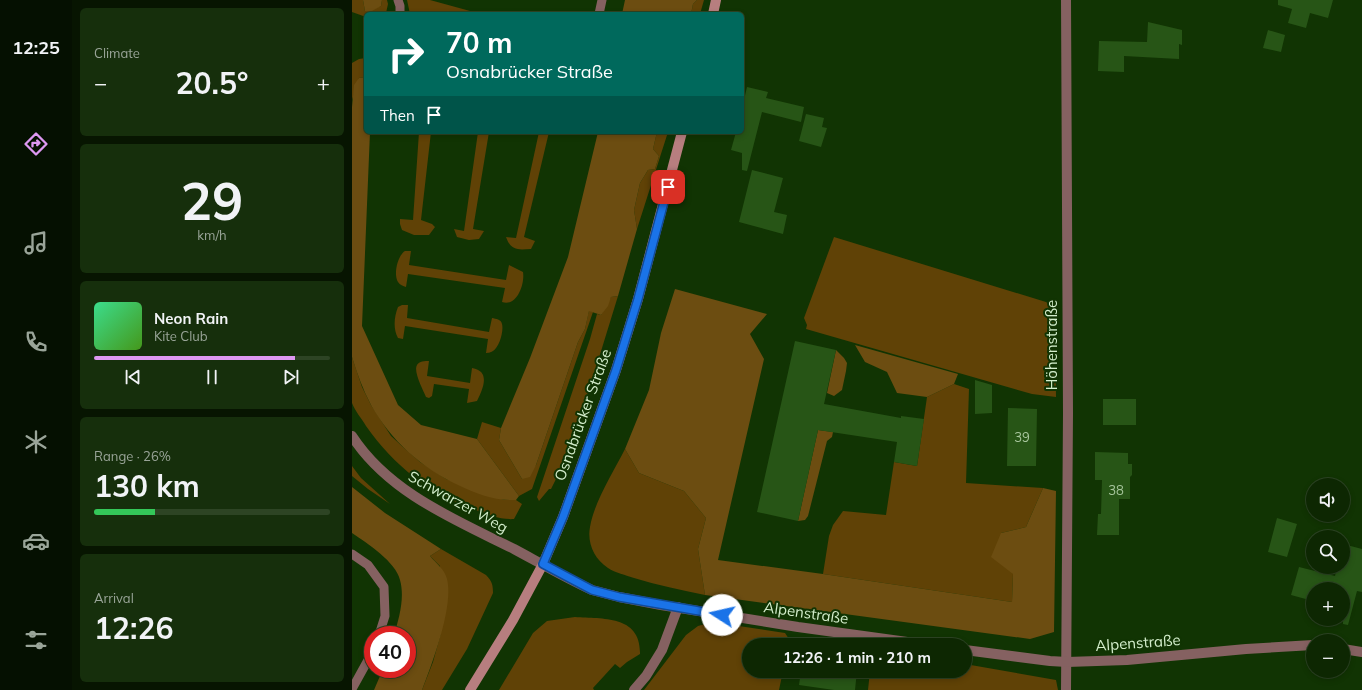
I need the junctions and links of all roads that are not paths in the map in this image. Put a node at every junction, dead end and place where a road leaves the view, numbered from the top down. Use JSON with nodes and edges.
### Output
{"nodes":[{"id":1,"x":398,"y":0,"type":"edge"},
{"id":2,"x":602,"y":0,"type":"edge"},
{"id":3,"x":716,"y":0,"type":"edge"},
{"id":4,"x":1066,"y":0,"type":"edge"},
{"id":5,"x":400,"y":12,"type":"edge"},
{"id":6,"x":599,"y":12,"type":"edge"},
{"id":7,"x":713,"y":12,"type":"edge"},
{"id":8,"x":681,"y":134,"type":"edge"},
{"id":9,"x":352,"y":436,"type":"edge"},
{"id":10,"x":352,"y":554,"type":"edge"},
{"id":11,"x":543,"y":564,"type":"junction"},
{"id":12,"x":678,"y":607,"type":"junction"},
{"id":13,"x":382,"y":626,"type":"edge"},
{"id":14,"x":878,"y":638,"type":"edge"},
{"id":15,"x":1306,"y":645,"type":"edge"},
{"id":16,"x":1350,"y":650,"type":"edge"},
{"id":17,"x":972,"y":651,"type":"edge"},
{"id":18,"x":1362,"y":652,"type":"edge"},
{"id":19,"x":1067,"y":662,"type":"junction"},
{"id":20,"x":364,"y":667,"type":"edge"},
{"id":21,"x":352,"y":689,"type":"edge"},
{"id":22,"x":470,"y":690,"type":"edge"},
{"id":23,"x":634,"y":690,"type":"edge"},
{"id":24,"x":1066,"y":690,"type":"edge"}],
"edges":[{"from":1,"to":5,"type":"lane"},
{"from":2,"to":6,"type":"lane"},
{"from":3,"to":7,"type":"main road"},
{"from":4,"to":19,"type":"street","name":"Höhenstraße"},
{"from":8,"to":11,"type":"main road","name":"Osnabrücker Straße"},
{"from":9,"to":11,"type":"street","name":"Schwarzer Weg"},
{"from":10,"to":13,"type":"lane"},
{"from":11,"to":12,"type":"street","name":"Alpenstraße"},
{"from":11,"to":22,"type":"main road","name":"Osnabrücker Straße"},
{"from":12,"to":14,"type":"street","name":"Alpenstraße"},
{"from":12,"to":23,"type":"street"},
{"from":15,"to":19,"type":"street","name":"Alpenstraße"},
{"from":16,"to":18,"type":"street"},
{"from":17,"to":19,"type":"street","name":"Alpenstraße"},
{"from":19,"to":24,"type":"street","name":"Höhenstraße"},
{"from":20,"to":21,"type":"lane"}]}
